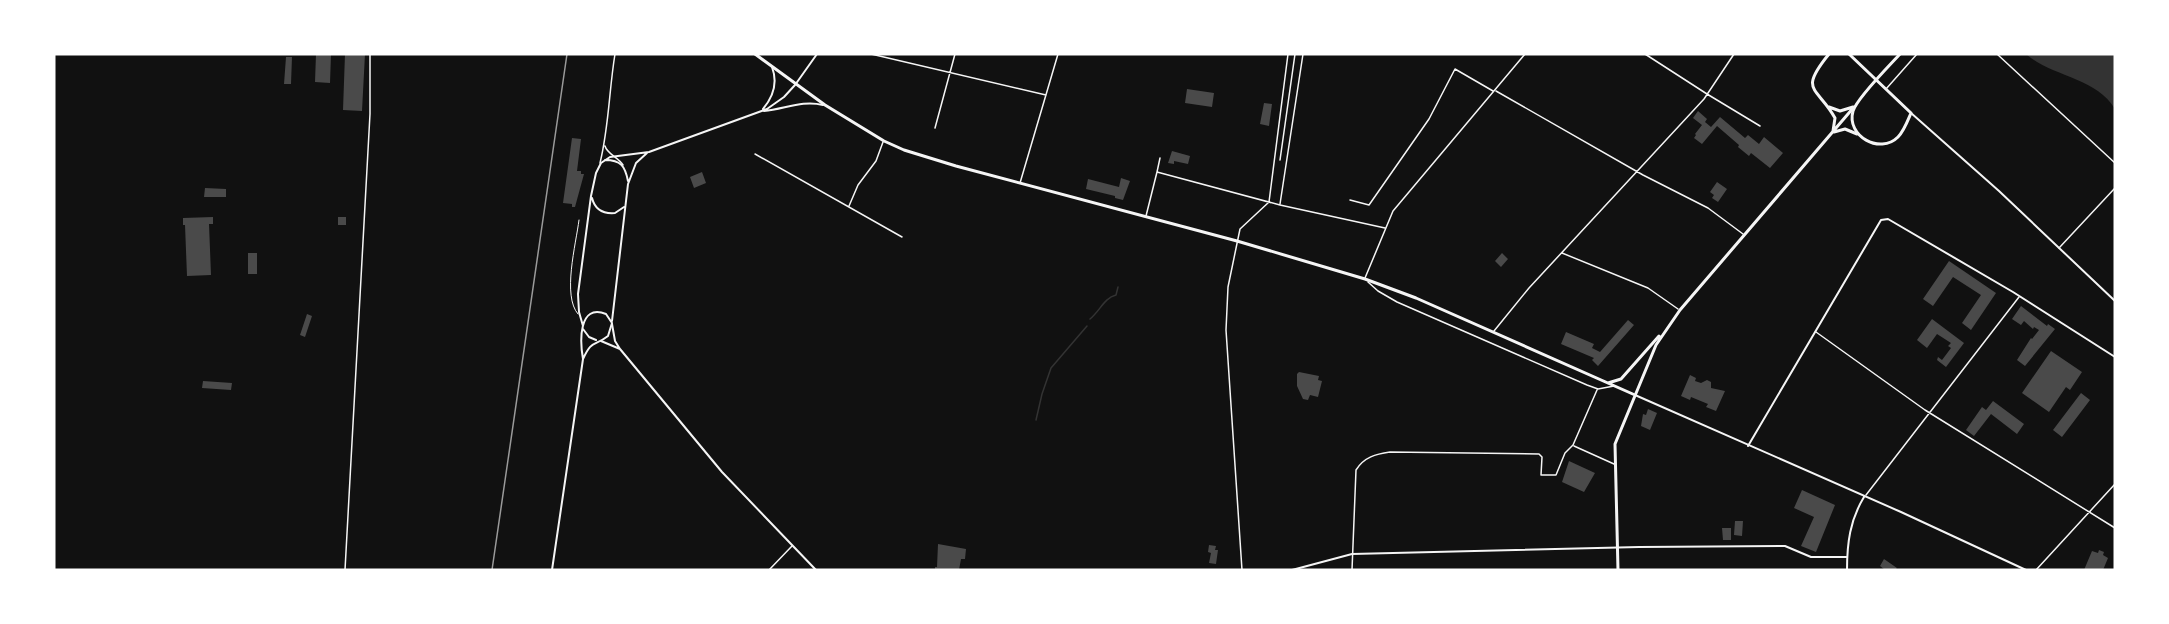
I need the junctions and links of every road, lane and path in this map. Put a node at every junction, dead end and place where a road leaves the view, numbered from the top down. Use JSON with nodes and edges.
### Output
{"nodes":[{"id":1,"x":370,"y":54,"type":"edge"},
{"id":2,"x":615,"y":54,"type":"edge"},
{"id":3,"x":755,"y":54,"type":"edge"},
{"id":4,"x":817,"y":54,"type":"edge"},
{"id":5,"x":871,"y":54,"type":"edge"},
{"id":6,"x":955,"y":54,"type":"edge"},
{"id":7,"x":1058,"y":54,"type":"edge"},
{"id":8,"x":1288,"y":54,"type":"edge"},
{"id":9,"x":1295,"y":54,"type":"edge"},
{"id":10,"x":1303,"y":54,"type":"edge"},
{"id":11,"x":1525,"y":54,"type":"edge"},
{"id":12,"x":1645,"y":54,"type":"edge"},
{"id":13,"x":1734,"y":54,"type":"edge"},
{"id":14,"x":1829,"y":54,"type":"edge"},
{"id":15,"x":1849,"y":54,"type":"edge"},
{"id":16,"x":1900,"y":54,"type":"edge"},
{"id":17,"x":1917,"y":54,"type":"edge"},
{"id":18,"x":1996,"y":54,"type":"edge"},
{"id":19,"x":772,"y":67,"type":"junction"},
{"id":20,"x":951,"y":73,"type":"junction"},
{"id":21,"x":795,"y":85,"type":"junction"},
{"id":22,"x":1886,"y":89,"type":"junction"},
{"id":23,"x":1494,"y":91,"type":"junction"},
{"id":24,"x":1707,"y":94,"type":"junction"},
{"id":25,"x":1046,"y":95,"type":"junction"},
{"id":26,"x":825,"y":105,"type":"junction"},
{"id":27,"x":1827,"y":106,"type":"junction"},
{"id":28,"x":1855,"y":106,"type":"junction"},
{"id":29,"x":762,"y":111,"type":"junction"},
{"id":30,"x":1911,"y":113,"type":"junction"},
{"id":31,"x":1760,"y":126,"type":"dead end"},
{"id":32,"x":935,"y":128,"type":"dead end"},
{"id":33,"x":1832,"y":132,"type":"junction"},
{"id":34,"x":1857,"y":134,"type":"junction"},
{"id":35,"x":884,"y":141,"type":"junction"},
{"id":36,"x":605,"y":145,"type":"junction"},
{"id":37,"x":649,"y":152,"type":"junction"},
{"id":38,"x":755,"y":154,"type":"dead end"},
{"id":39,"x":618,"y":157,"type":"junction"},
{"id":40,"x":1160,"y":158,"type":"dead end"},
{"id":41,"x":604,"y":160,"type":"junction"},
{"id":42,"x":1280,"y":160,"type":"dead end"},
{"id":43,"x":2115,"y":163,"type":"edge"},
{"id":44,"x":623,"y":165,"type":"junction"},
{"id":45,"x":599,"y":166,"type":"junction"},
{"id":46,"x":1157,"y":172,"type":"junction"},
{"id":47,"x":1637,"y":172,"type":"junction"},
{"id":48,"x":628,"y":184,"type":"junction"},
{"id":49,"x":1020,"y":184,"type":"junction"},
{"id":50,"x":2115,"y":188,"type":"edge"},
{"id":51,"x":591,"y":195,"type":"junction"},
{"id":52,"x":1350,"y":200,"type":"dead end"},
{"id":53,"x":1269,"y":202,"type":"junction"},
{"id":54,"x":626,"y":203,"type":"junction"},
{"id":55,"x":1274,"y":203,"type":"junction"},
{"id":56,"x":1280,"y":205,"type":"junction"},
{"id":57,"x":848,"y":207,"type":"junction"},
{"id":58,"x":1264,"y":207,"type":"junction"},
{"id":59,"x":1146,"y":217,"type":"junction"},
{"id":60,"x":579,"y":220,"type":"dead end"},
{"id":61,"x":1385,"y":228,"type":"junction"},
{"id":62,"x":1745,"y":235,"type":"junction"},
{"id":63,"x":902,"y":237,"type":"dead end"},
{"id":64,"x":1237,"y":241,"type":"junction"},
{"id":65,"x":2059,"y":248,"type":"junction"},
{"id":66,"x":1561,"y":253,"type":"junction"},
{"id":67,"x":1365,"y":279,"type":"junction"},
{"id":68,"x":2020,"y":297,"type":"junction"},
{"id":69,"x":2115,"y":301,"type":"edge"},
{"id":70,"x":1680,"y":310,"type":"junction"},
{"id":71,"x":580,"y":316,"type":"junction"},
{"id":72,"x":612,"y":324,"type":"junction"},
{"id":73,"x":583,"y":327,"type":"junction"},
{"id":74,"x":1493,"y":332,"type":"junction"},
{"id":75,"x":1816,"y":332,"type":"junction"},
{"id":76,"x":1663,"y":333,"type":"junction"},
{"id":77,"x":599,"y":341,"type":"junction"},
{"id":78,"x":620,"y":349,"type":"junction"},
{"id":79,"x":2115,"y":357,"type":"edge"},
{"id":80,"x":583,"y":359,"type":"junction"},
{"id":81,"x":1606,"y":383,"type":"junction"},
{"id":82,"x":1615,"y":386,"type":"junction"},
{"id":83,"x":1598,"y":389,"type":"junction"},
{"id":84,"x":1635,"y":395,"type":"junction"},
{"id":85,"x":1929,"y":412,"type":"junction"},
{"id":86,"x":1574,"y":445,"type":"junction"},
{"id":87,"x":1748,"y":446,"type":"junction"},
{"id":88,"x":1614,"y":464,"type":"junction"},
{"id":89,"x":2115,"y":483,"type":"edge"},
{"id":90,"x":1864,"y":497,"type":"junction"},
{"id":91,"x":2089,"y":513,"type":"junction"},
{"id":92,"x":2115,"y":528,"type":"edge"},
{"id":93,"x":793,"y":546,"type":"junction"},
{"id":94,"x":1617,"y":548,"type":"junction"},
{"id":95,"x":1352,"y":554,"type":"junction"},
{"id":96,"x":1847,"y":558,"type":"junction"},
{"id":97,"x":345,"y":570,"type":"edge"},
{"id":98,"x":552,"y":570,"type":"edge"},
{"id":99,"x":769,"y":570,"type":"edge"},
{"id":100,"x":816,"y":570,"type":"edge"},
{"id":101,"x":1242,"y":570,"type":"edge"},
{"id":102,"x":1292,"y":570,"type":"edge"},
{"id":103,"x":1352,"y":570,"type":"edge"},
{"id":104,"x":1618,"y":570,"type":"edge"},
{"id":105,"x":1847,"y":570,"type":"edge"},
{"id":106,"x":2026,"y":570,"type":"edge"},
{"id":107,"x":2036,"y":570,"type":"edge"}],
"edges":[{"from":1,"to":97,"type":"street"},
{"from":2,"to":36,"type":"street"},
{"from":3,"to":19,"type":"main road"},
{"from":4,"to":21,"type":"main road"},
{"from":5,"to":20,"type":"street"},
{"from":6,"to":20,"type":"street"},
{"from":7,"to":25,"type":"street"},
{"from":8,"to":53,"type":"street"},
{"from":9,"to":42,"type":"street"},
{"from":10,"to":56,"type":"street"},
{"from":11,"to":23,"type":"street"},
{"from":12,"to":24,"type":"street"},
{"from":13,"to":24,"type":"street"},
{"from":14,"to":27,"type":"main road"},
{"from":15,"to":22,"type":"main road"},
{"from":16,"to":28,"type":"main road"},
{"from":17,"to":22,"type":"street"},
{"from":18,"to":43,"type":"street"},
{"from":19,"to":21,"type":"main road"},
{"from":19,"to":29,"type":"main road"},
{"from":20,"to":25,"type":"street"},
{"from":20,"to":32,"type":"street"},
{"from":21,"to":26,"type":"main road"},
{"from":21,"to":29,"type":"main road"},
{"from":22,"to":30,"type":"main road"},
{"from":23,"to":47,"type":"street"},
{"from":23,"to":52,"type":"street"},
{"from":23,"to":61,"type":"street"},
{"from":24,"to":31,"type":"street"},
{"from":24,"to":47,"type":"street"},
{"from":25,"to":49,"type":"street"},
{"from":26,"to":29,"type":"main road"},
{"from":26,"to":35,"type":"main road"},
{"from":27,"to":28,"type":"main road"},
{"from":27,"to":33,"type":"main road"},
{"from":28,"to":33,"type":"main road"},
{"from":28,"to":34,"type":"main road"},
{"from":29,"to":37,"type":"main road"},
{"from":30,"to":34,"type":"main road"},
{"from":30,"to":65,"type":"main road"},
{"from":33,"to":34,"type":"main road"},
{"from":33,"to":62,"type":"main road"},
{"from":35,"to":49,"type":"main road"},
{"from":35,"to":57,"type":"street"},
{"from":36,"to":39,"type":"street"},
{"from":36,"to":45,"type":"street"},
{"from":37,"to":39,"type":"main road"},
{"from":37,"to":48,"type":"main road"},
{"from":38,"to":57,"type":"street"},
{"from":39,"to":41,"type":"main road"},
{"from":39,"to":44,"type":"street"},
{"from":40,"to":46,"type":"street"},
{"from":41,"to":44,"type":"main road"},
{"from":41,"to":45,"type":"main road"},
{"from":44,"to":48,"type":"main road"},
{"from":45,"to":51,"type":"main road"},
{"from":46,"to":53,"type":"street"},
{"from":46,"to":59,"type":"street"},
{"from":47,"to":62,"type":"street"},
{"from":47,"to":66,"type":"street"},
{"from":48,"to":54,"type":"main road"},
{"from":49,"to":59,"type":"main road"},
{"from":50,"to":65,"type":"street"},
{"from":51,"to":54,"type":"main road"},
{"from":51,"to":71,"type":"main road"},
{"from":53,"to":55,"type":"street"},
{"from":53,"to":58,"type":"street"},
{"from":54,"to":72,"type":"main road"},
{"from":55,"to":56,"type":"street"},
{"from":55,"to":58,"type":"street"},
{"from":56,"to":61,"type":"street"},
{"from":57,"to":63,"type":"street"},
{"from":58,"to":64,"type":"street"},
{"from":59,"to":64,"type":"main road"},
{"from":60,"to":71,"type":"lane"},
{"from":61,"to":67,"type":"street"},
{"from":62,"to":70,"type":"main road"},
{"from":64,"to":67,"type":"main road"},
{"from":64,"to":101,"type":"street"},
{"from":65,"to":69,"type":"main road"},
{"from":66,"to":70,"type":"street"},
{"from":66,"to":74,"type":"street"},
{"from":67,"to":74,"type":"main road"},
{"from":67,"to":83,"type":"street"},
{"from":68,"to":75,"type":"main road"},
{"from":68,"to":79,"type":"main road"},
{"from":68,"to":85,"type":"street"},
{"from":70,"to":76,"type":"main road"},
{"from":71,"to":73,"type":"main road"},
{"from":72,"to":73,"type":"main road"},
{"from":72,"to":77,"type":"main road"},
{"from":72,"to":78,"type":"main road"},
{"from":73,"to":77,"type":"main road"},
{"from":73,"to":80,"type":"main road"},
{"from":74,"to":81,"type":"main road"},
{"from":75,"to":85,"type":"street"},
{"from":75,"to":87,"type":"main road"},
{"from":76,"to":81,"type":"main road"},
{"from":76,"to":84,"type":"main road"},
{"from":77,"to":78,"type":"main road"},
{"from":77,"to":80,"type":"main road"},
{"from":78,"to":93,"type":"main road"},
{"from":80,"to":98,"type":"main road"},
{"from":81,"to":82,"type":"main road"},
{"from":82,"to":83,"type":"street"},
{"from":82,"to":84,"type":"main road"},
{"from":83,"to":86,"type":"street"},
{"from":84,"to":87,"type":"main road"},
{"from":84,"to":88,"type":"main road"},
{"from":85,"to":90,"type":"street"},
{"from":85,"to":91,"type":"street"},
{"from":86,"to":88,"type":"street"},
{"from":86,"to":95,"type":"street"},
{"from":87,"to":90,"type":"main road"},
{"from":88,"to":94,"type":"main road"},
{"from":89,"to":91,"type":"street"},
{"from":90,"to":96,"type":"main road"},
{"from":90,"to":106,"type":"main road"},
{"from":91,"to":92,"type":"street"},
{"from":91,"to":107,"type":"street"},
{"from":93,"to":99,"type":"street"},
{"from":93,"to":100,"type":"main road"},
{"from":94,"to":95,"type":"main road"},
{"from":94,"to":96,"type":"main road"},
{"from":94,"to":104,"type":"main road"},
{"from":95,"to":102,"type":"main road"},
{"from":95,"to":103,"type":"street"},
{"from":96,"to":105,"type":"main road"}]}
